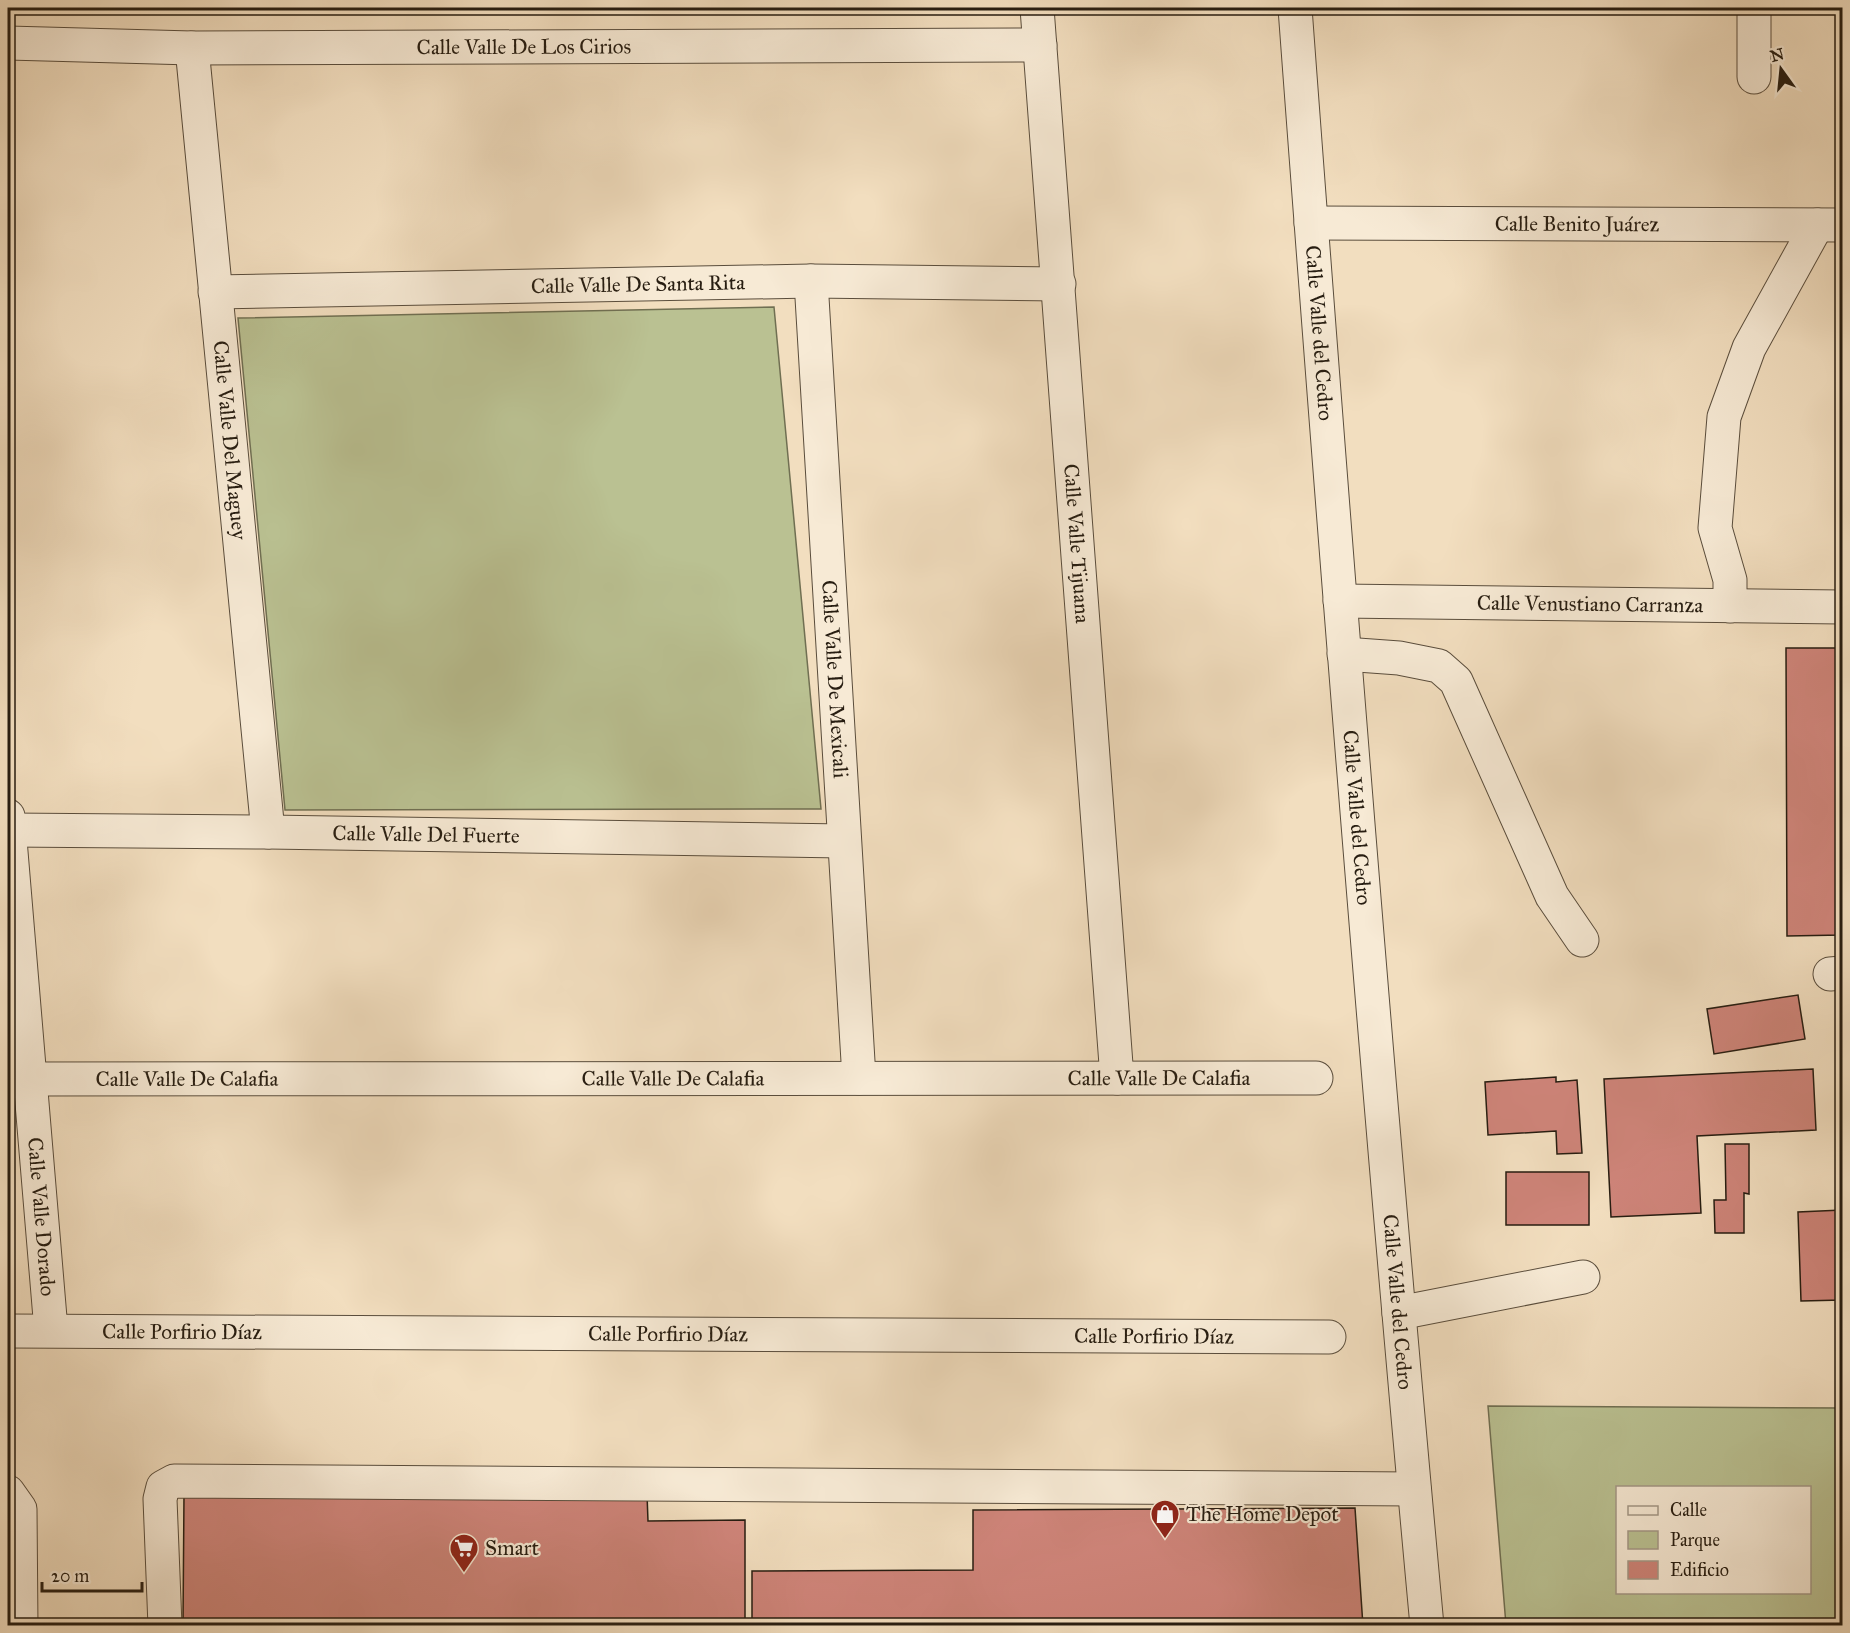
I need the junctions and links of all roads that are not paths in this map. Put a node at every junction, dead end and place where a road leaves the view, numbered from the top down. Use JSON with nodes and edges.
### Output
{"nodes":[{"id":1,"x":1037,"y":8,"type":"edge"},
{"id":2,"x":1295,"y":8,"type":"edge"},
{"id":3,"x":1754,"y":8,"type":"edge"},
{"id":4,"x":8,"y":43,"type":"edge"},
{"id":5,"x":1040,"y":45,"type":"junction"},
{"id":6,"x":192,"y":48,"type":"junction"},
{"id":7,"x":1754,"y":77,"type":"dead end"},
{"id":8,"x":1311,"y":223,"type":"junction"},
{"id":9,"x":1830,"y":225,"type":"edge"},
{"id":10,"x":811,"y":281,"type":"junction"},
{"id":11,"x":1059,"y":284,"type":"junction"},
{"id":12,"x":215,"y":292,"type":"junction"},
{"id":13,"x":1340,"y":601,"type":"junction"},
{"id":14,"x":1730,"y":606,"type":"junction"},
{"id":15,"x":1842,"y":607,"type":"edge"},
{"id":16,"x":1344,"y":654,"type":"junction"},
{"id":17,"x":8,"y":824,"type":"edge"},
{"id":18,"x":268,"y":832,"type":"junction"},
{"id":19,"x":844,"y":841,"type":"junction"},
{"id":20,"x":1582,"y":940,"type":"dead end"},
{"id":21,"x":859,"y":1078,"type":"junction"},
{"id":22,"x":1117,"y":1078,"type":"junction"},
{"id":23,"x":1316,"y":1078,"type":"dead end"},
{"id":24,"x":29,"y":1079,"type":"junction"},
{"id":25,"x":1583,"y":1277,"type":"dead end"},
{"id":26,"x":1398,"y":1313,"type":"junction"},
{"id":27,"x":51,"y":1330,"type":"junction"},
{"id":28,"x":8,"y":1331,"type":"edge"},
{"id":29,"x":1329,"y":1337,"type":"dead end"},
{"id":30,"x":1414,"y":1489,"type":"junction"},
{"id":31,"x":8,"y":1492,"type":"edge"},
{"id":32,"x":16,"y":1621,"type":"edge"},
{"id":33,"x":165,"y":1626,"type":"edge"},
{"id":34,"x":1427,"y":1626,"type":"edge"}],
"edges":[{"from":1,"to":5,"type":"street","name":"Calle Valle Tijuana"},
{"from":2,"to":8,"type":"street","name":"Calle Valle del Cedro"},
{"from":3,"to":7,"type":"street"},
{"from":4,"to":6,"type":"street","name":"Calle Valle De Los Cirios"},
{"from":5,"to":6,"type":"street","name":"Calle Valle De Los Cirios"},
{"from":5,"to":11,"type":"street","name":"Calle Valle Tijuana"},
{"from":6,"to":12,"type":"street","name":"Calle Valle Del Maguey"},
{"from":8,"to":9,"type":"street","name":"Calle Benito Juárez"},
{"from":8,"to":13,"type":"street","name":"Calle Valle del Cedro"},
{"from":9,"to":14,"type":"street"},
{"from":10,"to":11,"type":"street","name":"Calle Valle De Santa Rita"},
{"from":10,"to":12,"type":"street","name":"Calle Valle De Santa Rita"},
{"from":10,"to":19,"type":"street","name":"Calle Valle De Mexicali"},
{"from":11,"to":22,"type":"street","name":"Calle Valle Tijuana"},
{"from":12,"to":18,"type":"street","name":"Calle Valle Del Maguey"},
{"from":13,"to":14,"type":"street","name":"Calle Venustiano Carranza"},
{"from":13,"to":16,"type":"street","name":"Calle Valle del Cedro"},
{"from":14,"to":15,"type":"street","name":"Calle Venustiano Carranza"},
{"from":16,"to":20,"type":"street"},
{"from":16,"to":26,"type":"street","name":"Calle Valle del Cedro"},
{"from":17,"to":18,"type":"street","name":"Calle Valle Del Fuerte"},
{"from":17,"to":24,"type":"street","name":"Calle Valle Dorado"},
{"from":18,"to":19,"type":"street","name":"Calle Valle Del Fuerte"},
{"from":19,"to":21,"type":"street","name":"Calle Valle De Mexicali"},
{"from":21,"to":22,"type":"street","name":"Calle Valle De Calafia"},
{"from":21,"to":24,"type":"street","name":"Calle Valle De Calafia"},
{"from":22,"to":23,"type":"street","name":"Calle Valle De Calafia"},
{"from":24,"to":27,"type":"street","name":"Calle Valle Dorado"},
{"from":25,"to":26,"type":"street"},
{"from":26,"to":30,"type":"street","name":"Calle Valle del Cedro"},
{"from":27,"to":28,"type":"street","name":"Calle Porfirio Díaz"},
{"from":27,"to":29,"type":"street","name":"Calle Porfirio Díaz"},
{"from":30,"to":33,"type":"street"},
{"from":30,"to":34,"type":"street","name":"Calle Valle del Cedro"},
{"from":31,"to":32,"type":"street"}]}
